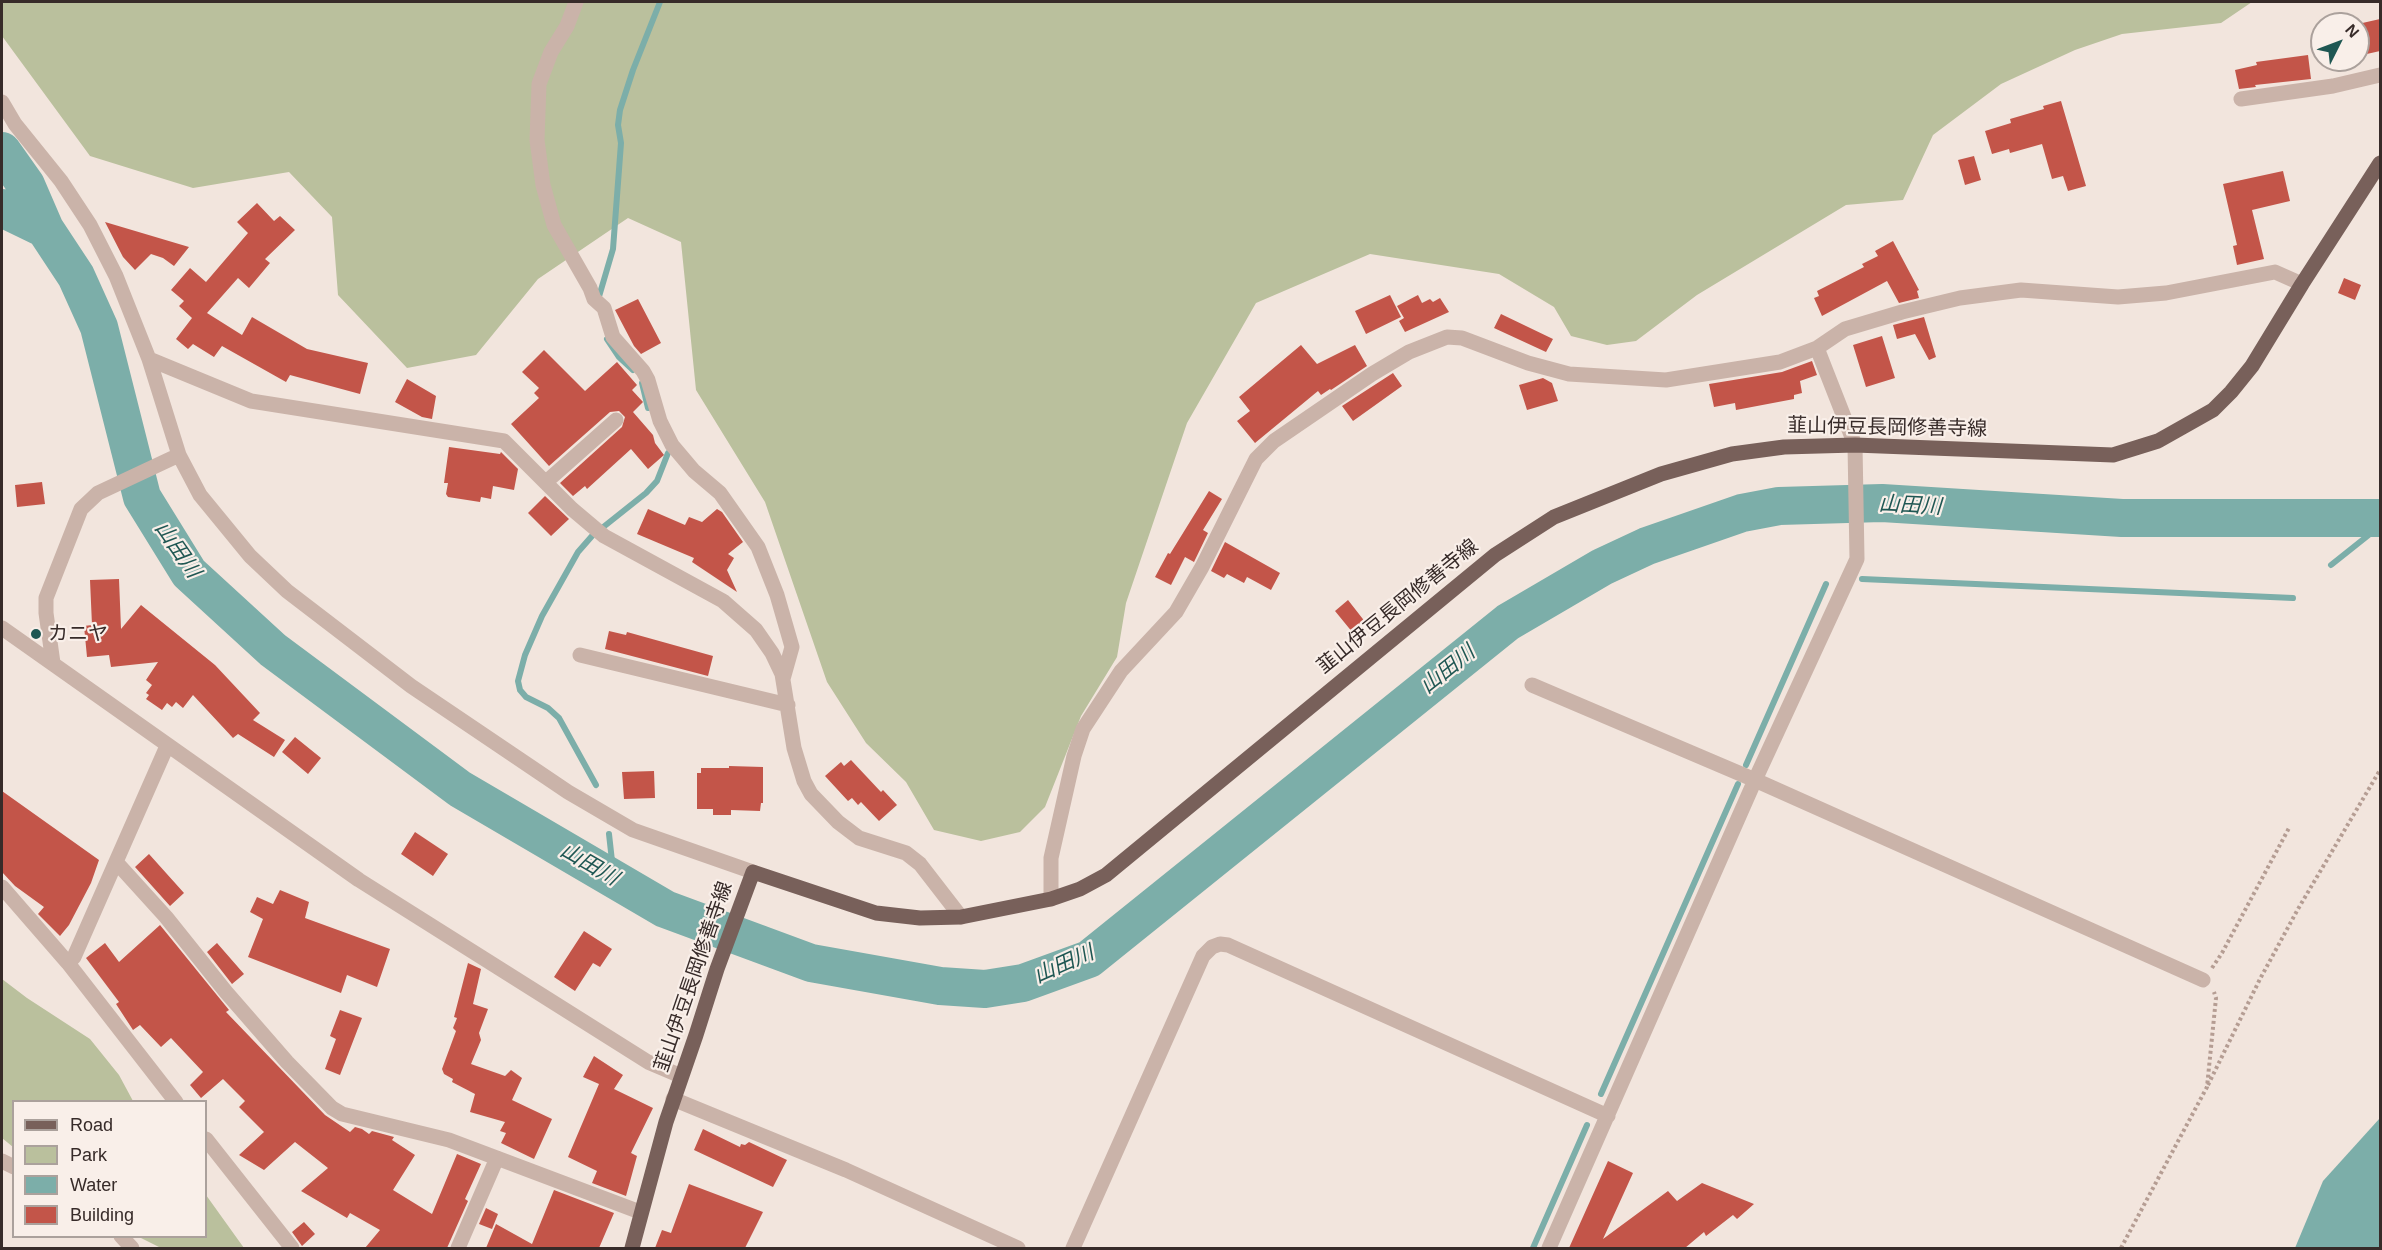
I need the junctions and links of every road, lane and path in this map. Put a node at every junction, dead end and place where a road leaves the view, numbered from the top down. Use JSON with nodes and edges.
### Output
{"nodes":[{"id":1,"x":576,"y":2,"type":"edge"},
{"id":2,"x":2380,"y":75,"type":"edge"},
{"id":3,"x":2241,"y":99,"type":"dead end"},
{"id":4,"x":2,"y":102,"type":"edge"},
{"id":5,"x":2380,"y":163,"type":"edge"},
{"id":6,"x":2302,"y":284,"type":"junction"},
{"id":7,"x":1817,"y":348,"type":"junction"},
{"id":8,"x":149,"y":359,"type":"junction"},
{"id":9,"x":616,"y":420,"type":"dead end"},
{"id":10,"x":1855,"y":445,"type":"junction"},
{"id":11,"x":179,"y":455,"type":"junction"},
{"id":12,"x":546,"y":482,"type":"junction"},
{"id":13,"x":2,"y":628,"type":"edge"},
{"id":14,"x":580,"y":655,"type":"dead end"},
{"id":15,"x":53,"y":663,"type":"junction"},
{"id":16,"x":783,"y":678,"type":"junction"},
{"id":17,"x":1532,"y":686,"type":"dead end"},
{"id":18,"x":788,"y":705,"type":"junction"},
{"id":19,"x":167,"y":746,"type":"junction"},
{"id":20,"x":2380,"y":770,"type":"edge"},
{"id":21,"x":1755,"y":780,"type":"junction"},
{"id":22,"x":2289,"y":828,"type":"dead end"},
{"id":23,"x":117,"y":863,"type":"junction"},
{"id":24,"x":753,"y":872,"type":"junction"},
{"id":25,"x":2,"y":887,"type":"edge"},
{"id":26,"x":1051,"y":899,"type":"junction"},
{"id":27,"x":962,"y":917,"type":"junction"},
{"id":28,"x":68,"y":963,"type":"junction"},
{"id":29,"x":2203,"y":980,"type":"junction"},
{"id":30,"x":681,"y":1076,"type":"junction"},
{"id":31,"x":2207,"y":1087,"type":"junction"},
{"id":32,"x":673,"y":1099,"type":"junction"},
{"id":33,"x":175,"y":1100,"type":"edge"},
{"id":34,"x":1608,"y":1116,"type":"junction"},
{"id":35,"x":207,"y":1140,"type":"edge"},
{"id":36,"x":497,"y":1158,"type":"junction"},
{"id":37,"x":640,"y":1212,"type":"junction"},
{"id":38,"x":292,"y":1248,"type":"edge"},
{"id":39,"x":458,"y":1248,"type":"edge"},
{"id":40,"x":632,"y":1248,"type":"edge"},
{"id":41,"x":1018,"y":1248,"type":"edge"},
{"id":42,"x":1073,"y":1248,"type":"edge"},
{"id":43,"x":1549,"y":1248,"type":"edge"},
{"id":44,"x":2121,"y":1248,"type":"edge"}],
"edges":[{"from":1,"to":16,"type":"street"},
{"from":2,"to":3,"type":"street"},
{"from":4,"to":8,"type":"street"},
{"from":5,"to":6,"type":"main road","name":"韮山伊豆長岡修善寺線"},
{"from":6,"to":7,"type":"street"},
{"from":6,"to":10,"type":"main road","name":"韮山伊豆長岡修善寺線"},
{"from":7,"to":10,"type":"street"},
{"from":7,"to":26,"type":"street"},
{"from":8,"to":11,"type":"street"},
{"from":8,"to":12,"type":"street"},
{"from":9,"to":12,"type":"street"},
{"from":10,"to":21,"type":"street"},
{"from":10,"to":26,"type":"main road","name":"韮山伊豆長岡修善寺線"},
{"from":11,"to":15,"type":"street"},
{"from":11,"to":24,"type":"street"},
{"from":12,"to":16,"type":"street"},
{"from":13,"to":15,"type":"street"},
{"from":14,"to":18,"type":"street"},
{"from":15,"to":19,"type":"street"},
{"from":16,"to":18,"type":"street"},
{"from":17,"to":21,"type":"street"},
{"from":18,"to":27,"type":"street"},
{"from":19,"to":23,"type":"street"},
{"from":19,"to":30,"type":"street"},
{"from":20,"to":31,"type":"path"},
{"from":21,"to":29,"type":"street"},
{"from":21,"to":34,"type":"street"},
{"from":22,"to":29,"type":"path"},
{"from":23,"to":28,"type":"street"},
{"from":23,"to":36,"type":"street"},
{"from":24,"to":27,"type":"main road","name":"韮山伊豆長岡修善寺線"},
{"from":24,"to":30,"type":"main road","name":"韮山伊豆長岡修善寺線"},
{"from":25,"to":28,"type":"street"},
{"from":26,"to":27,"type":"main road","name":"韮山伊豆長岡修善寺線"},
{"from":28,"to":33,"type":"street"},
{"from":29,"to":31,"type":"path"},
{"from":30,"to":32,"type":"main road","name":"韮山伊豆長岡修善寺線"},
{"from":31,"to":44,"type":"path"},
{"from":32,"to":37,"type":"main road","name":"韮山伊豆長岡修善寺線"},
{"from":32,"to":41,"type":"street"},
{"from":34,"to":42,"type":"street"},
{"from":34,"to":43,"type":"street"},
{"from":35,"to":38,"type":"street"},
{"from":36,"to":37,"type":"street"},
{"from":36,"to":39,"type":"street"},
{"from":37,"to":40,"type":"main road","name":"韮山伊豆長岡修善寺線"}]}
